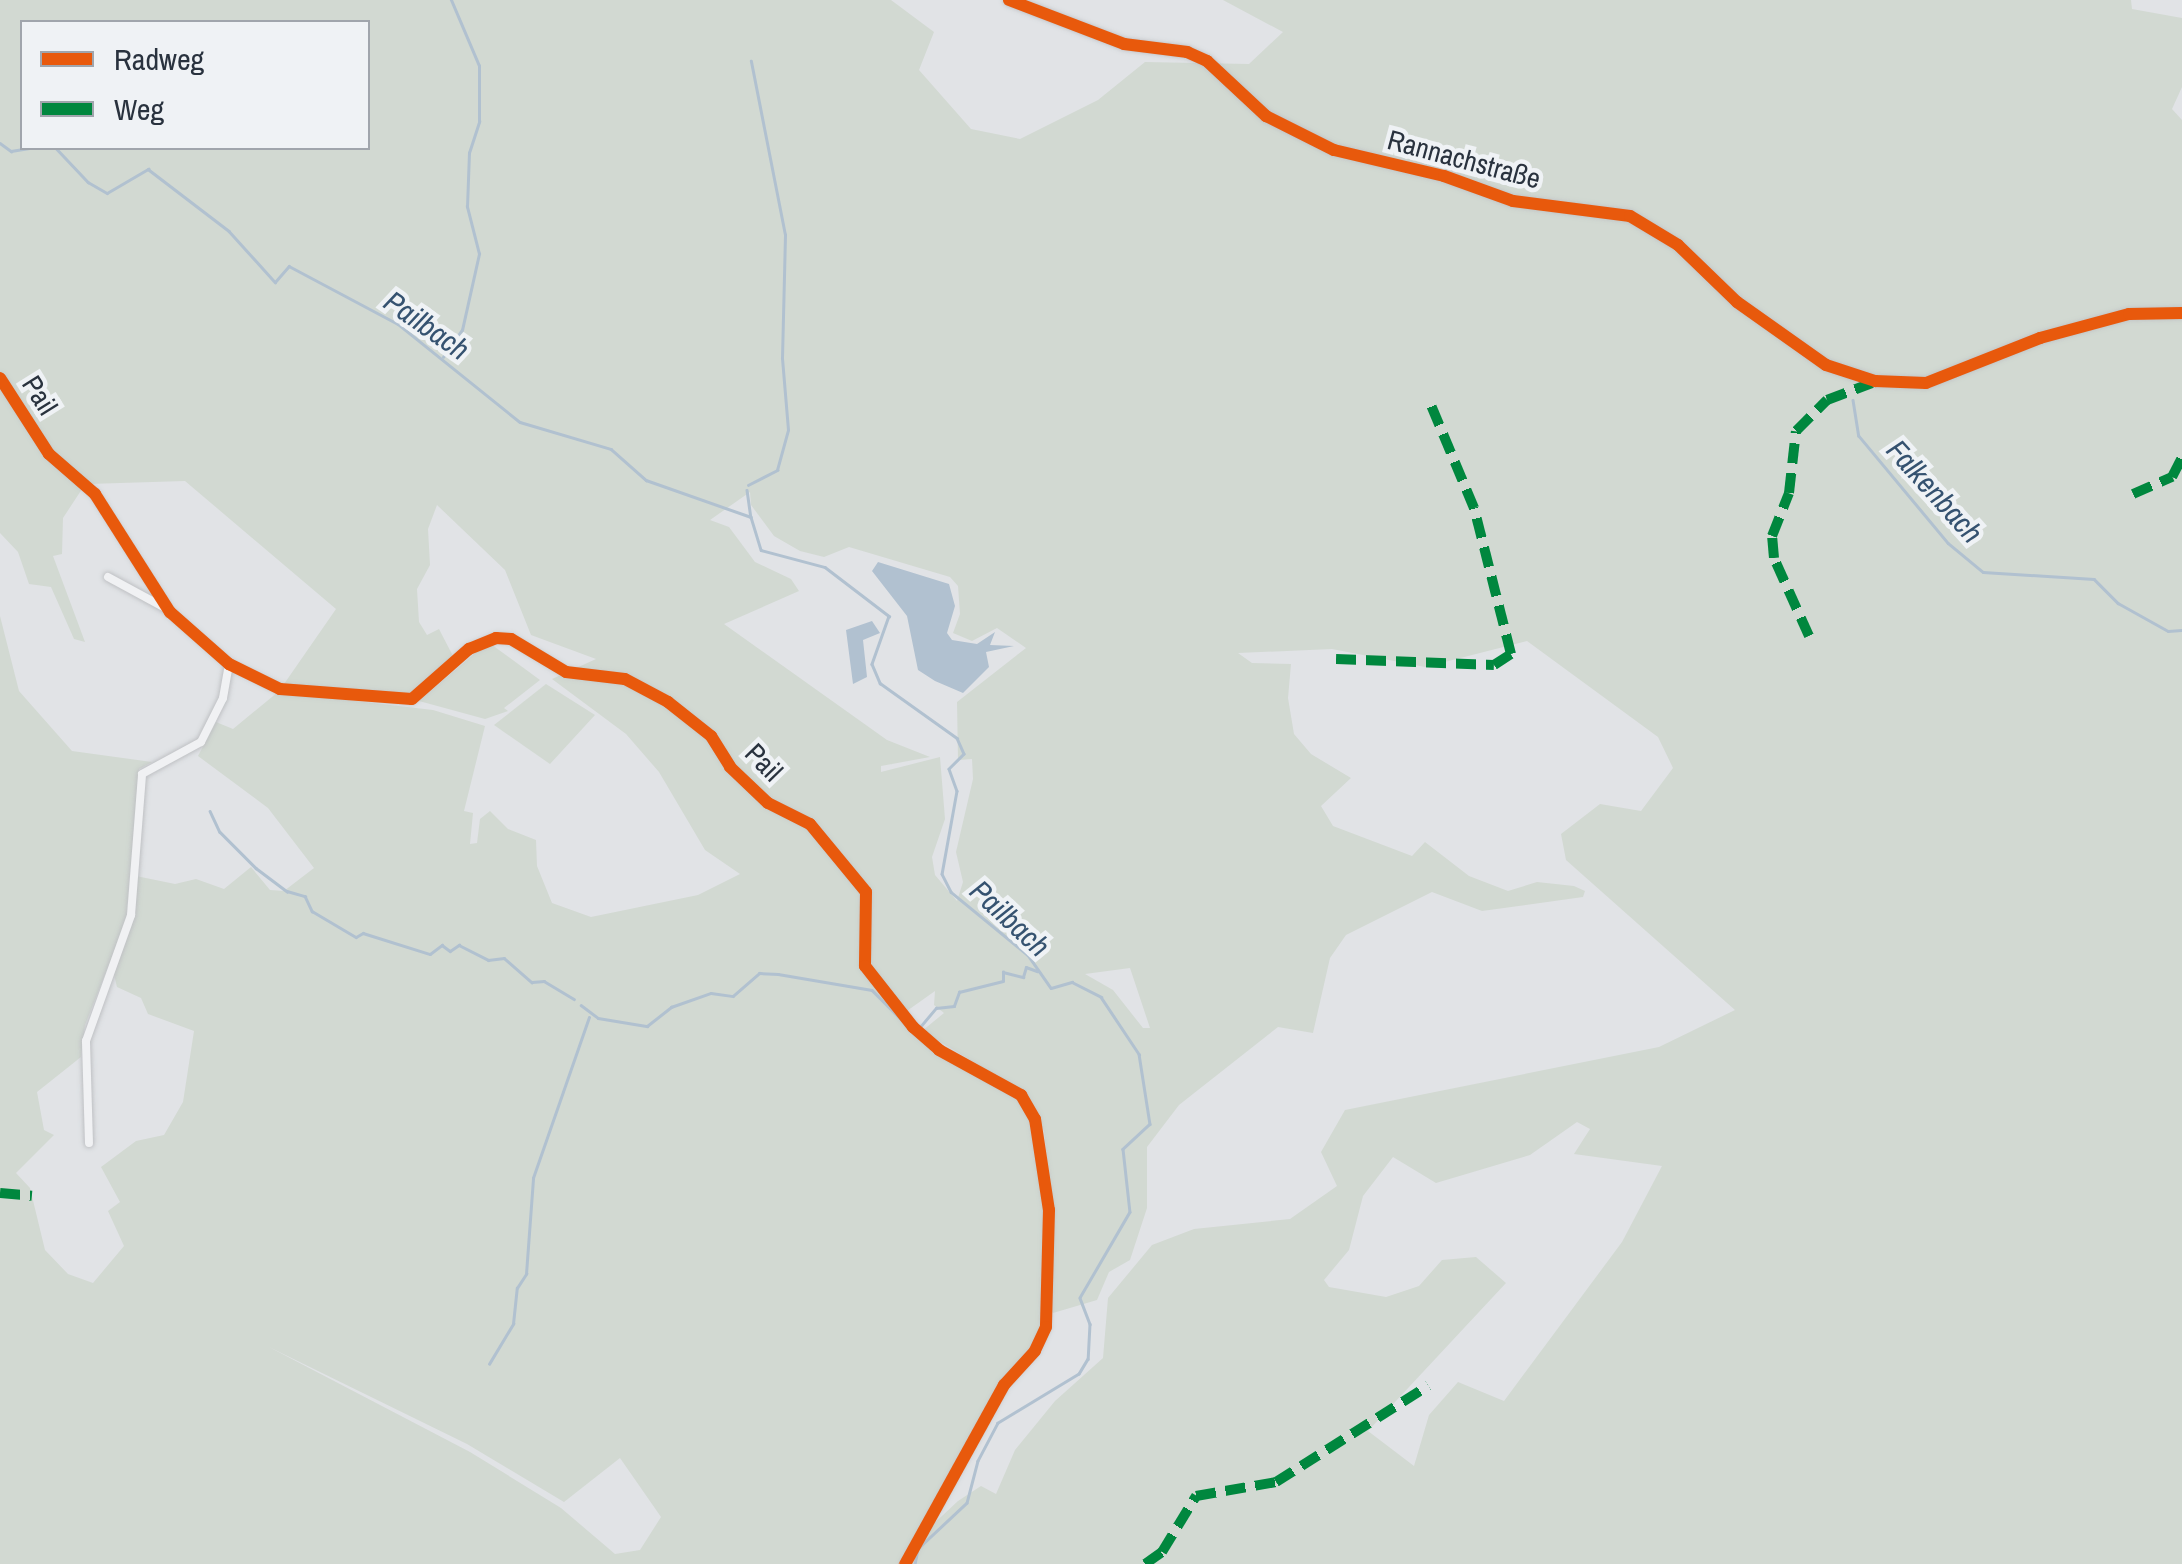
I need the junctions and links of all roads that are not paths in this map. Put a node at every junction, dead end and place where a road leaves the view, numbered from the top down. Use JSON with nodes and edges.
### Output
{"nodes":[{"id":1,"x":1009,"y":0,"type":"edge"},
{"id":2,"x":2182,"y":312,"type":"edge"},
{"id":3,"x":0,"y":378,"type":"edge"},
{"id":4,"x":108,"y":577,"type":"dead end"},
{"id":5,"x":169,"y":611,"type":"junction"},
{"id":6,"x":230,"y":664,"type":"junction"},
{"id":7,"x":89,"y":1143,"type":"dead end"},
{"id":8,"x":904,"y":1564,"type":"edge"}],
"edges":[{"from":1,"to":2,"type":"street","name":"Rannachstraße"},
{"from":3,"to":5,"type":"street","name":"Pail"},
{"from":4,"to":5,"type":"street","name":"Pail"},
{"from":5,"to":6,"type":"street","name":"Pail"},
{"from":6,"to":7,"type":"street"},
{"from":6,"to":8,"type":"street","name":"Pail"}]}
